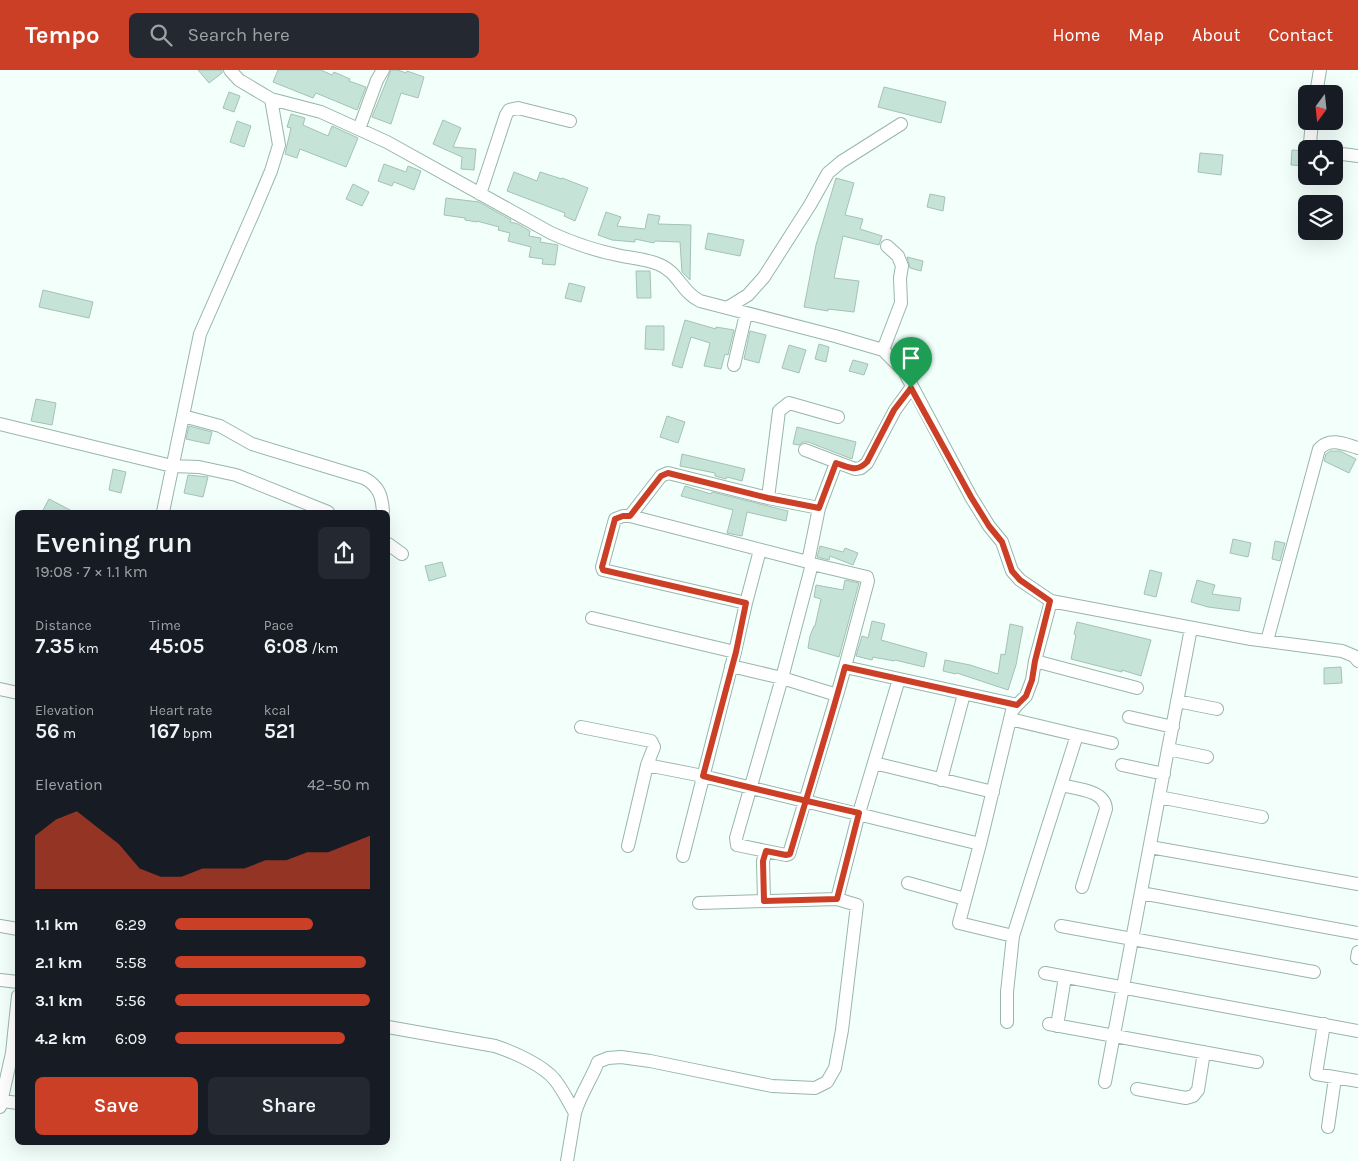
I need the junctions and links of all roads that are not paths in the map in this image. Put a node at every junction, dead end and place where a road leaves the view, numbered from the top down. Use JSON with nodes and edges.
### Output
{"nodes":[{"id":1,"x":230,"y":70,"type":"edge"},
{"id":2,"x":383,"y":70,"type":"edge"},
{"id":3,"x":1320,"y":70,"type":"edge"},
{"id":4,"x":1318,"y":85,"type":"edge"},
{"id":5,"x":271,"y":99,"type":"junction"},
{"id":6,"x":570,"y":121,"type":"dead end"},
{"id":7,"x":901,"y":124,"type":"dead end"},
{"id":8,"x":359,"y":129,"type":"junction"},
{"id":9,"x":1343,"y":154,"type":"edge"},
{"id":10,"x":1358,"y":156,"type":"edge"},
{"id":11,"x":480,"y":194,"type":"junction"},
{"id":12,"x":887,"y":246,"type":"dead end"},
{"id":13,"x":727,"y":308,"type":"junction"},
{"id":14,"x":746,"y":314,"type":"junction"},
{"id":15,"x":884,"y":350,"type":"junction"},
{"id":16,"x":734,"y":364,"type":"dead end"},
{"id":17,"x":911,"y":388,"type":"junction"},
{"id":18,"x":183,"y":416,"type":"junction"},
{"id":19,"x":838,"y":417,"type":"dead end"},
{"id":20,"x":0,"y":424,"type":"edge"},
{"id":21,"x":1358,"y":448,"type":"edge"},
{"id":22,"x":805,"y":450,"type":"dead end"},
{"id":23,"x":836,"y":463,"type":"junction"},
{"id":24,"x":172,"y":466,"type":"junction"},
{"id":25,"x":768,"y":498,"type":"junction"},
{"id":26,"x":819,"y":508,"type":"junction"},
{"id":27,"x":163,"y":510,"type":"edge"},
{"id":28,"x":323,"y":510,"type":"edge"},
{"id":29,"x":383,"y":510,"type":"edge"},
{"id":30,"x":630,"y":516,"type":"junction"},
{"id":31,"x":390,"y":545,"type":"edge"},
{"id":32,"x":760,"y":550,"type":"junction"},
{"id":33,"x":402,"y":554,"type":"dead end"},
{"id":34,"x":810,"y":563,"type":"junction"},
{"id":35,"x":1050,"y":601,"type":"junction"},
{"id":36,"x":746,"y":603,"type":"junction"},
{"id":37,"x":592,"y":618,"type":"dead end"},
{"id":38,"x":1192,"y":628,"type":"junction"},
{"id":39,"x":1267,"y":640,"type":"junction"},
{"id":40,"x":736,"y":652,"type":"junction"},
{"id":41,"x":1035,"y":661,"type":"junction"},
{"id":42,"x":1358,"y":661,"type":"edge"},
{"id":43,"x":732,"y":666,"type":"junction"},
{"id":44,"x":845,"y":667,"type":"junction"},
{"id":45,"x":782,"y":678,"type":"junction"},
{"id":46,"x":899,"y":680,"type":"junction"},
{"id":47,"x":1137,"y":688,"type":"dead end"},
{"id":48,"x":0,"y":689,"type":"edge"},
{"id":49,"x":15,"y":692,"type":"edge"},
{"id":50,"x":964,"y":694,"type":"junction"},
{"id":51,"x":837,"y":695,"type":"junction"},
{"id":52,"x":1178,"y":701,"type":"junction"},
{"id":53,"x":1017,"y":705,"type":"junction"},
{"id":54,"x":1217,"y":709,"type":"dead end"},
{"id":55,"x":1129,"y":717,"type":"dead end"},
{"id":56,"x":1010,"y":719,"type":"junction"},
{"id":57,"x":1173,"y":726,"type":"junction"},
{"id":58,"x":581,"y":727,"type":"dead end"},
{"id":59,"x":1077,"y":735,"type":"junction"},
{"id":60,"x":1112,"y":743,"type":"dead end"},
{"id":61,"x":1168,"y":749,"type":"junction"},
{"id":62,"x":1207,"y":757,"type":"dead end"},
{"id":63,"x":874,"y":763,"type":"junction"},
{"id":64,"x":647,"y":765,"type":"junction"},
{"id":65,"x":1122,"y":765,"type":"dead end"},
{"id":66,"x":1164,"y":774,"type":"junction"},
{"id":67,"x":703,"y":776,"type":"junction"},
{"id":68,"x":941,"y":780,"type":"junction"},
{"id":69,"x":1061,"y":785,"type":"junction"},
{"id":70,"x":750,"y":788,"type":"junction"},
{"id":71,"x":993,"y":792,"type":"junction"},
{"id":72,"x":1159,"y":797,"type":"junction"},
{"id":73,"x":805,"y":801,"type":"junction"},
{"id":74,"x":859,"y":813,"type":"junction"},
{"id":75,"x":1262,"y":817,"type":"dead end"},
{"id":76,"x":980,"y":844,"type":"junction"},
{"id":77,"x":628,"y":846,"type":"dead end"},
{"id":78,"x":1150,"y":847,"type":"junction"},
{"id":79,"x":766,"y":851,"type":"junction"},
{"id":80,"x":683,"y":856,"type":"dead end"},
{"id":81,"x":908,"y":883,"type":"dead end"},
{"id":82,"x":1358,"y":884,"type":"edge"},
{"id":83,"x":1082,"y":887,"type":"dead end"},
{"id":84,"x":1141,"y":893,"type":"junction"},
{"id":85,"x":837,"y":899,"type":"junction"},
{"id":86,"x":965,"y":899,"type":"junction"},
{"id":87,"x":764,"y":901,"type":"junction"},
{"id":88,"x":699,"y":903,"type":"dead end"},
{"id":89,"x":0,"y":926,"type":"edge"},
{"id":90,"x":1061,"y":926,"type":"dead end"},
{"id":91,"x":15,"y":928,"type":"edge"},
{"id":92,"x":1358,"y":933,"type":"edge"},
{"id":93,"x":1013,"y":936,"type":"junction"},
{"id":94,"x":1132,"y":939,"type":"junction"},
{"id":95,"x":1314,"y":972,"type":"dead end"},
{"id":96,"x":1045,"y":973,"type":"dead end"},
{"id":97,"x":1065,"y":977,"type":"junction"},
{"id":98,"x":0,"y":980,"type":"edge"},
{"id":99,"x":15,"y":982,"type":"edge"},
{"id":100,"x":1123,"y":988,"type":"junction"},
{"id":101,"x":15,"y":1006,"type":"edge"},
{"id":102,"x":1007,"y":1022,"type":"dead end"},
{"id":103,"x":1324,"y":1024,"type":"junction"},
{"id":104,"x":390,"y":1027,"type":"edge"},
{"id":105,"x":1358,"y":1030,"type":"edge"},
{"id":106,"x":6,"y":1036,"type":"edge"},
{"id":107,"x":1114,"y":1036,"type":"junction"},
{"id":108,"x":1204,"y":1052,"type":"junction"},
{"id":109,"x":15,"y":1053,"type":"edge"},
{"id":110,"x":1257,"y":1062,"type":"dead end"},
{"id":111,"x":1335,"y":1078,"type":"junction"},
{"id":112,"x":1105,"y":1082,"type":"dead end"},
{"id":113,"x":1358,"y":1082,"type":"edge"},
{"id":114,"x":2,"y":1085,"type":"edge"},
{"id":115,"x":1137,"y":1088,"type":"dead end"},
{"id":116,"x":15,"y":1103,"type":"edge"},
{"id":117,"x":1,"y":1104,"type":"edge"},
{"id":118,"x":575,"y":1114,"type":"junction"},
{"id":119,"x":1328,"y":1127,"type":"dead end"},
{"id":120,"x":567,"y":1161,"type":"edge"}],
"edges":[{"from":1,"to":5,"type":"street"},
{"from":2,"to":8,"type":"street"},
{"from":3,"to":4,"type":"street"},
{"from":5,"to":8,"type":"street"},
{"from":5,"to":18,"type":"street"},
{"from":6,"to":11,"type":"street"},
{"from":7,"to":13,"type":"street"},
{"from":8,"to":11,"type":"street"},
{"from":9,"to":10,"type":"street"},
{"from":11,"to":13,"type":"street"},
{"from":12,"to":15,"type":"street"},
{"from":13,"to":14,"type":"street"},
{"from":14,"to":15,"type":"street"},
{"from":14,"to":16,"type":"street"},
{"from":15,"to":17,"type":"street"},
{"from":17,"to":23,"type":"street"},
{"from":17,"to":35,"type":"street"},
{"from":18,"to":24,"type":"street"},
{"from":18,"to":29,"type":"street"},
{"from":19,"to":25,"type":"street"},
{"from":20,"to":24,"type":"street"},
{"from":21,"to":39,"type":"street"},
{"from":22,"to":23,"type":"street"},
{"from":23,"to":26,"type":"street"},
{"from":24,"to":27,"type":"street"},
{"from":24,"to":28,"type":"street"},
{"from":25,"to":26,"type":"street"},
{"from":25,"to":30,"type":"street"},
{"from":26,"to":34,"type":"street"},
{"from":30,"to":32,"type":"street"},
{"from":30,"to":36,"type":"street"},
{"from":31,"to":33,"type":"street"},
{"from":32,"to":34,"type":"street"},
{"from":32,"to":36,"type":"street"},
{"from":34,"to":44,"type":"street"},
{"from":34,"to":45,"type":"street"},
{"from":35,"to":38,"type":"street"},
{"from":35,"to":41,"type":"street"},
{"from":36,"to":40,"type":"street"},
{"from":37,"to":40,"type":"street"},
{"from":38,"to":39,"type":"street"},
{"from":38,"to":52,"type":"street"},
{"from":39,"to":42,"type":"street"},
{"from":40,"to":43,"type":"street"},
{"from":41,"to":47,"type":"street"},
{"from":41,"to":53,"type":"street"},
{"from":43,"to":45,"type":"street"},
{"from":43,"to":67,"type":"street"},
{"from":44,"to":46,"type":"street"},
{"from":44,"to":51,"type":"street"},
{"from":45,"to":51,"type":"street"},
{"from":45,"to":70,"type":"street"},
{"from":46,"to":50,"type":"street"},
{"from":46,"to":63,"type":"street"},
{"from":48,"to":49,"type":"street"},
{"from":50,"to":53,"type":"street"},
{"from":50,"to":68,"type":"street"},
{"from":51,"to":73,"type":"street"},
{"from":52,"to":54,"type":"street"},
{"from":52,"to":57,"type":"street"},
{"from":53,"to":56,"type":"street"},
{"from":55,"to":57,"type":"street"},
{"from":56,"to":59,"type":"street"},
{"from":56,"to":71,"type":"street"},
{"from":57,"to":61,"type":"street"},
{"from":58,"to":64,"type":"street"},
{"from":59,"to":60,"type":"street"},
{"from":59,"to":69,"type":"street"},
{"from":61,"to":62,"type":"street"},
{"from":61,"to":66,"type":"street"},
{"from":63,"to":68,"type":"street"},
{"from":63,"to":74,"type":"street"},
{"from":64,"to":67,"type":"street"},
{"from":64,"to":77,"type":"street"},
{"from":65,"to":66,"type":"street"},
{"from":66,"to":72,"type":"street"},
{"from":67,"to":70,"type":"street"},
{"from":67,"to":80,"type":"street"},
{"from":68,"to":71,"type":"street"},
{"from":69,"to":83,"type":"street"},
{"from":69,"to":93,"type":"street"},
{"from":70,"to":73,"type":"street"},
{"from":70,"to":79,"type":"street"},
{"from":71,"to":76,"type":"street"},
{"from":72,"to":75,"type":"street"},
{"from":72,"to":78,"type":"street"},
{"from":73,"to":74,"type":"street"},
{"from":73,"to":79,"type":"street"},
{"from":74,"to":76,"type":"street"},
{"from":74,"to":85,"type":"street"},
{"from":76,"to":86,"type":"street"},
{"from":78,"to":82,"type":"street"},
{"from":78,"to":84,"type":"street"},
{"from":79,"to":87,"type":"street"},
{"from":81,"to":86,"type":"street"},
{"from":84,"to":92,"type":"street"},
{"from":84,"to":94,"type":"street"},
{"from":85,"to":87,"type":"street"},
{"from":85,"to":118,"type":"street"},
{"from":86,"to":93,"type":"street"},
{"from":87,"to":88,"type":"street"},
{"from":89,"to":91,"type":"street"},
{"from":90,"to":94,"type":"street"},
{"from":93,"to":102,"type":"street"},
{"from":94,"to":95,"type":"street"},
{"from":94,"to":100,"type":"street"},
{"from":96,"to":97,"type":"street"},
{"from":97,"to":100,"type":"street"},
{"from":97,"to":107,"type":"street"},
{"from":98,"to":99,"type":"street"},
{"from":100,"to":103,"type":"street"},
{"from":100,"to":107,"type":"street"},
{"from":101,"to":106,"type":"street"},
{"from":103,"to":105,"type":"street"},
{"from":103,"to":111,"type":"street"},
{"from":104,"to":118,"type":"street"},
{"from":106,"to":109,"type":"street"},
{"from":107,"to":108,"type":"street"},
{"from":107,"to":112,"type":"street"},
{"from":108,"to":110,"type":"street"},
{"from":108,"to":115,"type":"street"},
{"from":109,"to":114,"type":"street"},
{"from":111,"to":113,"type":"street"},
{"from":111,"to":119,"type":"street"},
{"from":114,"to":117,"type":"street"},
{"from":116,"to":117,"type":"street"},
{"from":118,"to":120,"type":"street"}]}
